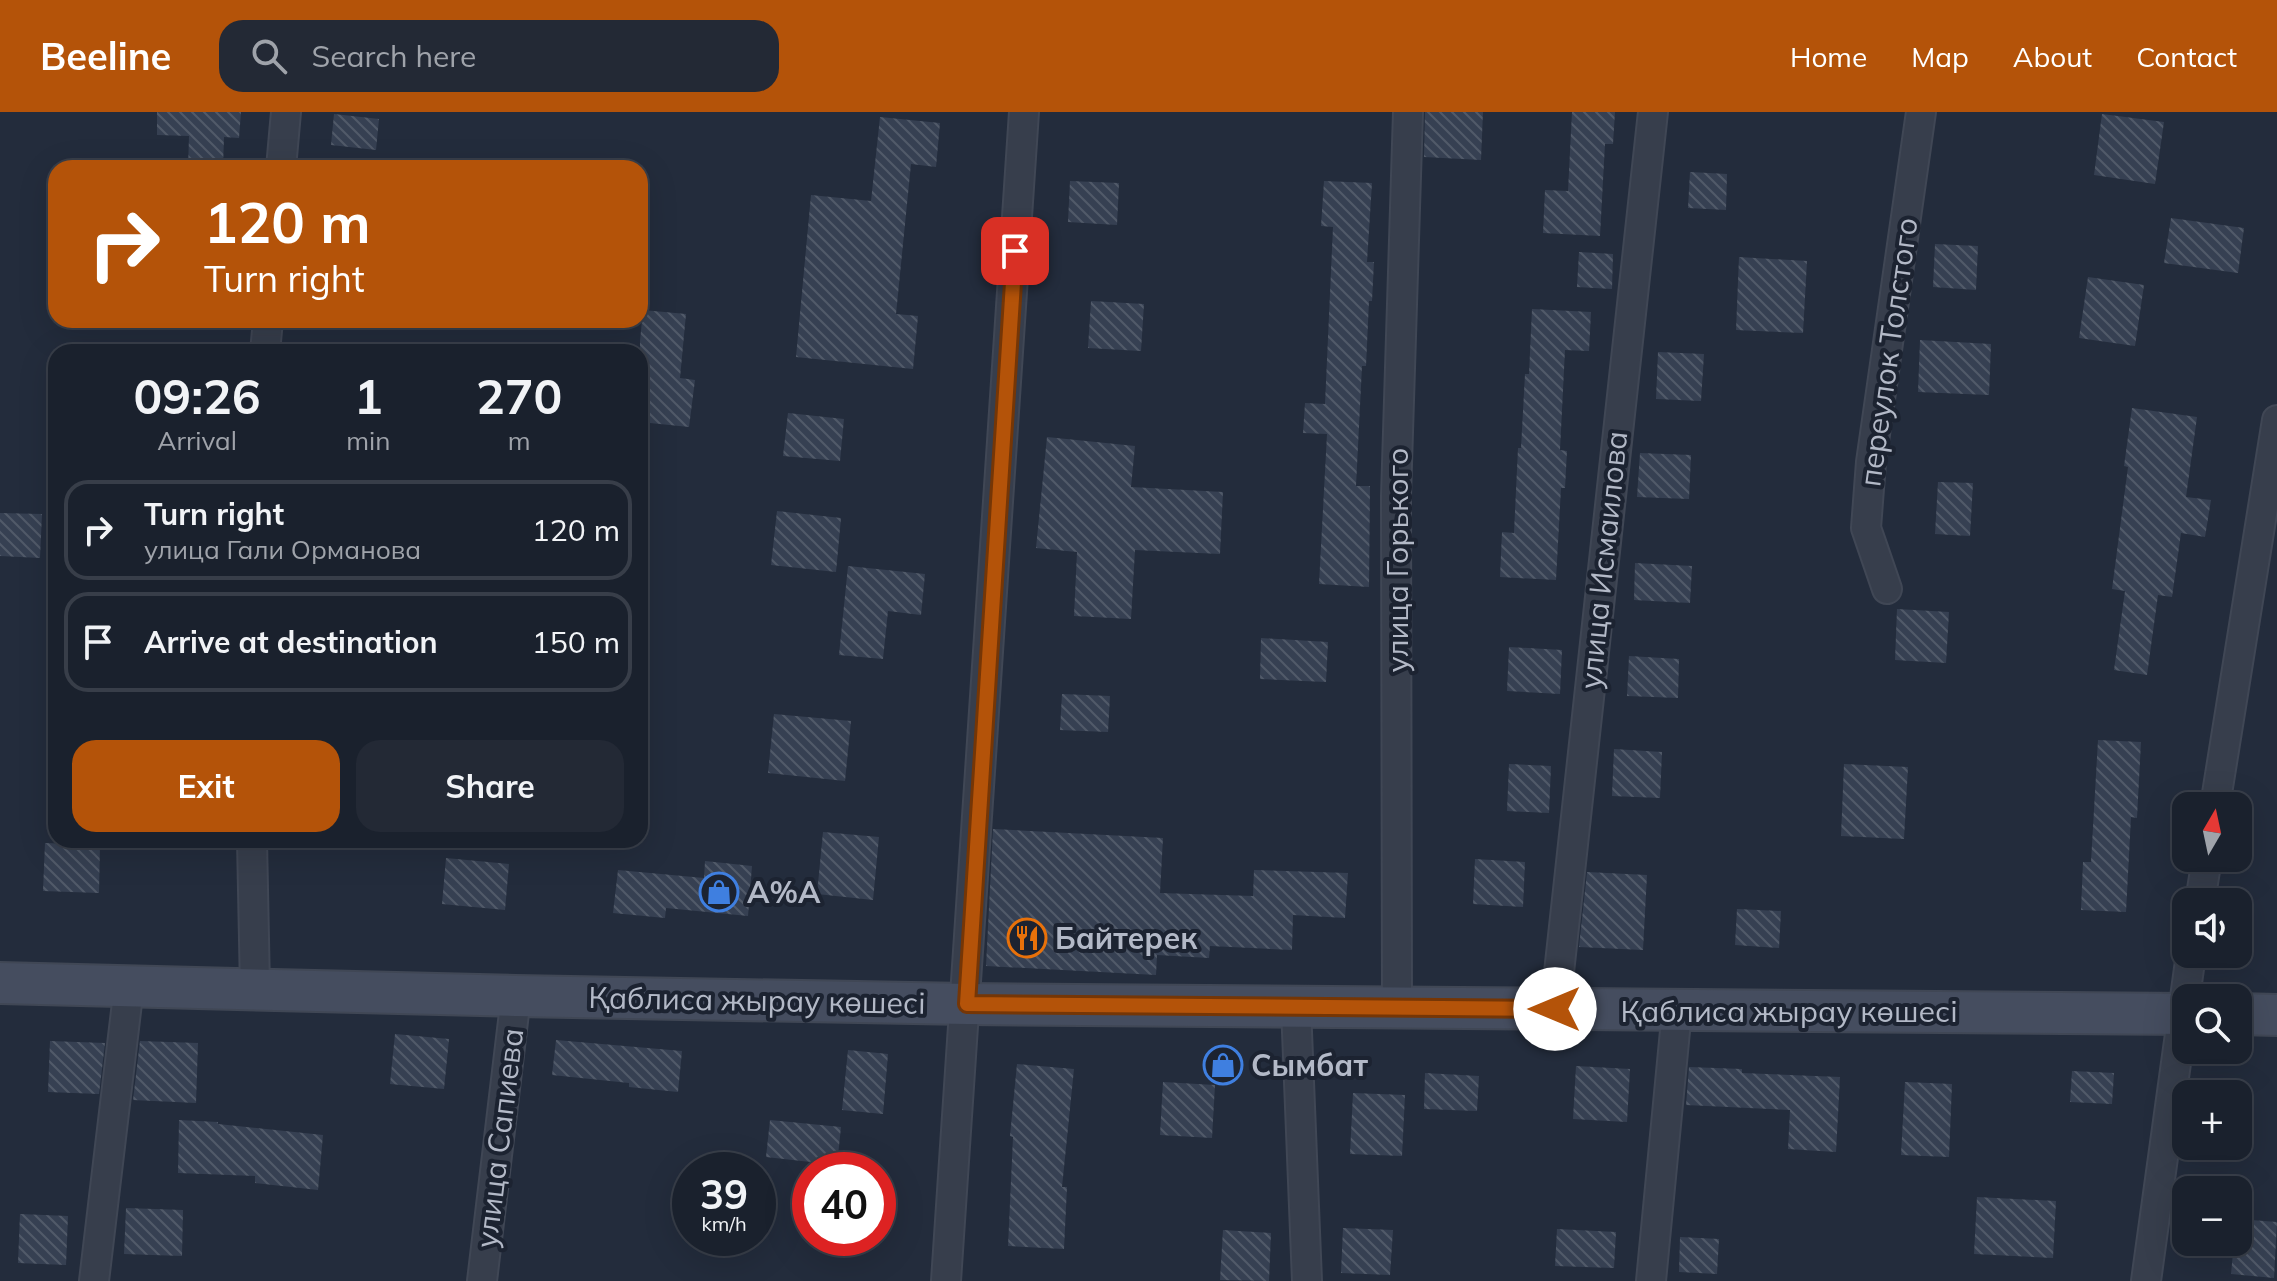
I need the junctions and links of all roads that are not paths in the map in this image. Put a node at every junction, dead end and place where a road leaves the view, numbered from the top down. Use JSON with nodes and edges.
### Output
{"nodes":[{"id":1,"x":286,"y":112,"type":"edge"},
{"id":2,"x":1024,"y":112,"type":"edge"},
{"id":3,"x":1408,"y":112,"type":"edge"},
{"id":4,"x":1653,"y":112,"type":"edge"},
{"id":5,"x":1921,"y":112,"type":"edge"},
{"id":6,"x":282,"y":160,"type":"edge"},
{"id":7,"x":2277,"y":420,"type":"edge"},
{"id":8,"x":1887,"y":589,"type":"dead end"},
{"id":9,"x":2217,"y":792,"type":"edge"},
{"id":10,"x":252,"y":848,"type":"edge"},
{"id":11,"x":0,"y":983,"type":"edge"},
{"id":12,"x":129,"y":986,"type":"junction"},
{"id":13,"x":255,"y":989,"type":"junction"},
{"id":14,"x":516,"y":996,"type":"junction"},
{"id":15,"x":967,"y":1004,"type":"junction"},
{"id":16,"x":1296,"y":1007,"type":"junction"},
{"id":17,"x":1397,"y":1008,"type":"junction"},
{"id":18,"x":1555,"y":1009,"type":"junction"},
{"id":19,"x":1677,"y":1010,"type":"junction"},
{"id":20,"x":2172,"y":1014,"type":"edge"},
{"id":21,"x":2252,"y":1014,"type":"edge"},
{"id":22,"x":2277,"y":1015,"type":"edge"},
{"id":23,"x":2177,"y":1064,"type":"edge"},
{"id":24,"x":94,"y":1281,"type":"edge"},
{"id":25,"x":482,"y":1281,"type":"edge"},
{"id":26,"x":946,"y":1281,"type":"edge"},
{"id":27,"x":1307,"y":1281,"type":"edge"},
{"id":28,"x":1651,"y":1281,"type":"edge"},
{"id":29,"x":2146,"y":1281,"type":"edge"}],
"edges":[{"from":1,"to":6,"type":"street"},
{"from":2,"to":15,"type":"street"},
{"from":3,"to":17,"type":"street","name":"улица Горького"},
{"from":4,"to":18,"type":"street","name":"улица Исмаилова"},
{"from":5,"to":8,"type":"street","name":"переулок Толстого"},
{"from":7,"to":9,"type":"street"},
{"from":10,"to":13,"type":"street"},
{"from":11,"to":12,"type":"street","name":"Қаблиса жырау көшесі"},
{"from":12,"to":13,"type":"street","name":"Қаблиса жырау көшесі"},
{"from":12,"to":24,"type":"street"},
{"from":13,"to":14,"type":"street","name":"Қаблиса жырау көшесі"},
{"from":14,"to":15,"type":"street","name":"Қаблиса жырау көшесі"},
{"from":14,"to":25,"type":"street","name":"улица Сапиева"},
{"from":15,"to":16,"type":"street","name":"Қаблиса жырау көшесі"},
{"from":15,"to":26,"type":"street"},
{"from":16,"to":17,"type":"street","name":"Қаблиса жырау көшесі"},
{"from":16,"to":27,"type":"street"},
{"from":17,"to":18,"type":"street","name":"Қаблиса жырау көшесі"},
{"from":18,"to":19,"type":"street","name":"Қаблиса жырау көшесі"},
{"from":19,"to":20,"type":"street","name":"Қаблиса жырау көшесі"},
{"from":19,"to":28,"type":"street"},
{"from":21,"to":22,"type":"street"},
{"from":23,"to":29,"type":"street"}]}
